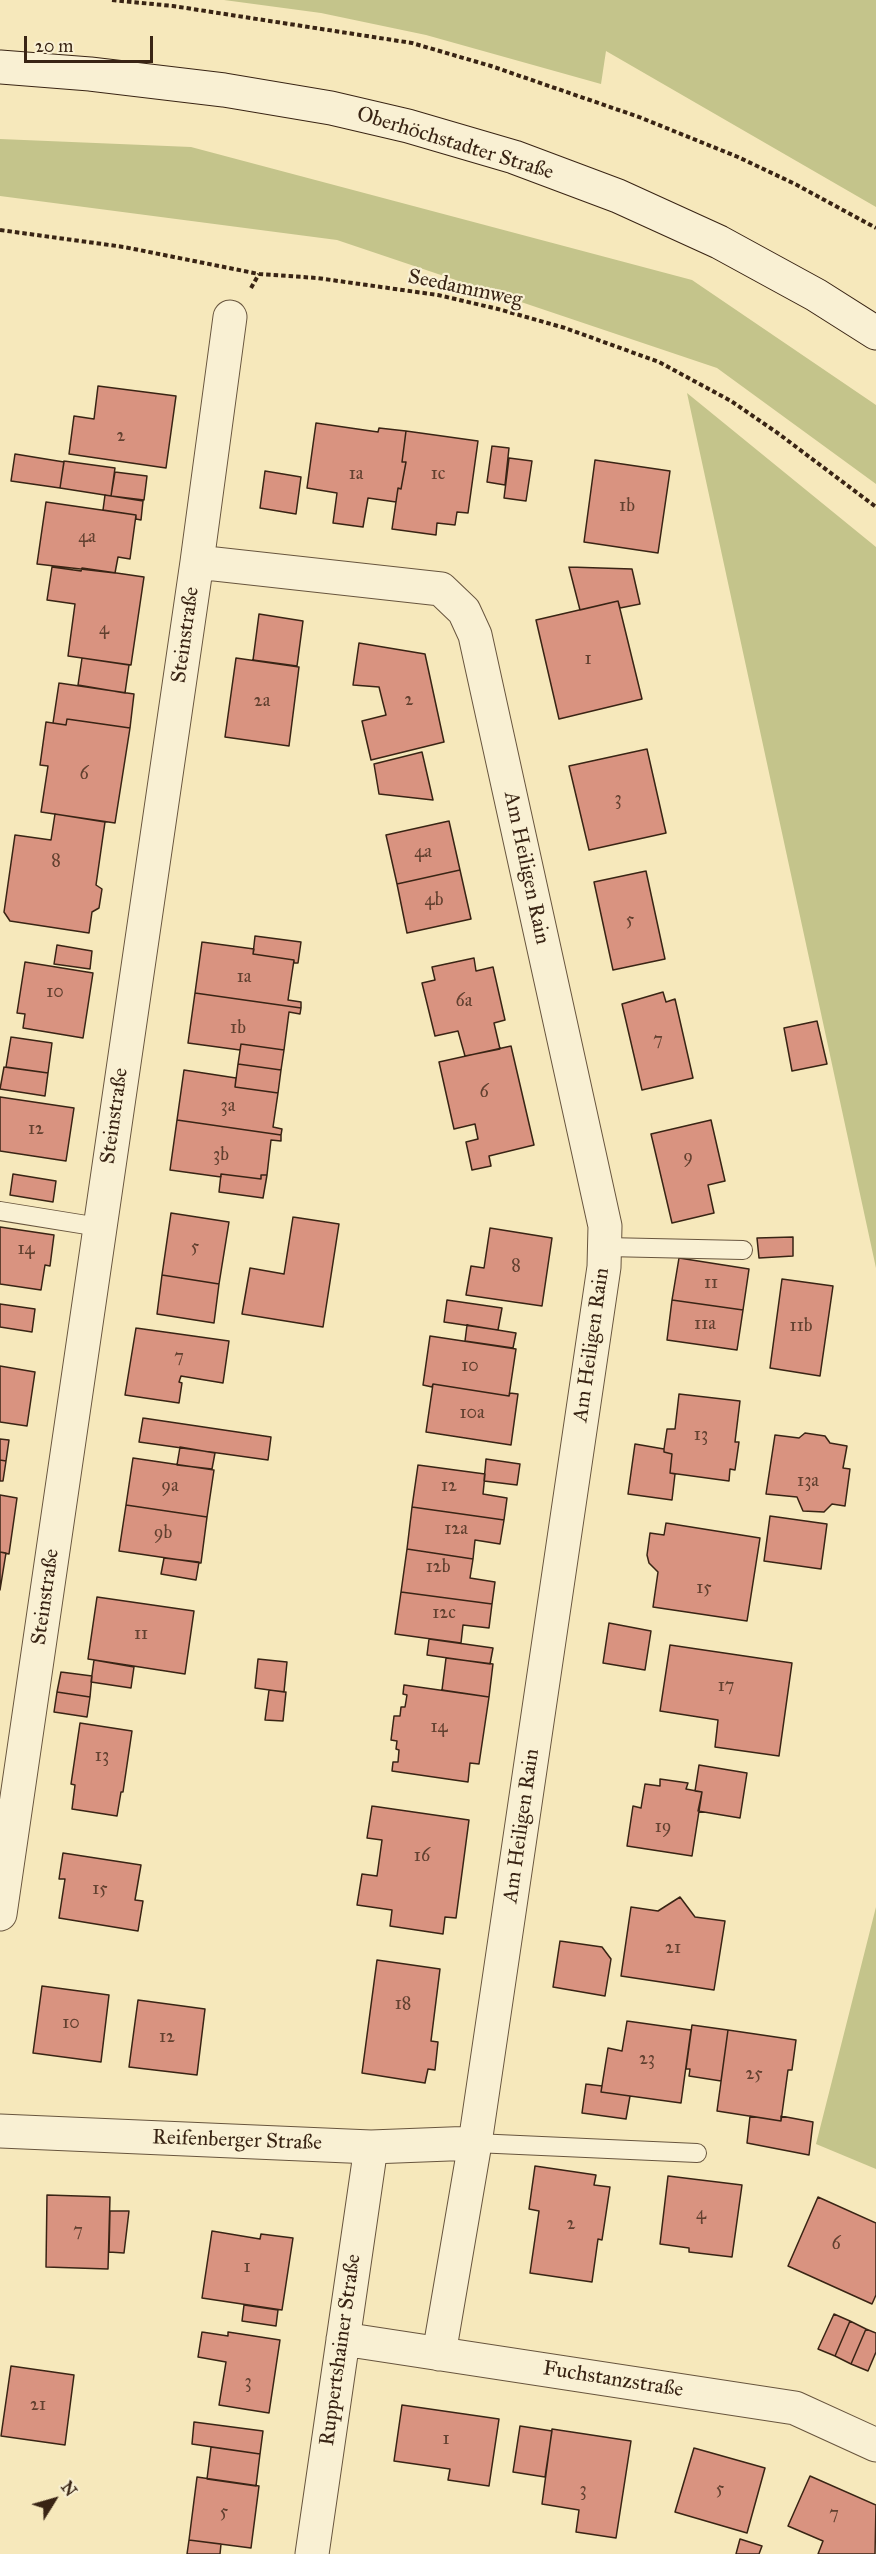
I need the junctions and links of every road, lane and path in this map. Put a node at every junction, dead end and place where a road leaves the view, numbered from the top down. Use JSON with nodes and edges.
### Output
{"nodes":[{"id":1,"x":112,"y":0,"type":"edge"},
{"id":2,"x":0,"y":67,"type":"edge"},
{"id":3,"x":876,"y":228,"type":"edge"},
{"id":4,"x":0,"y":230,"type":"edge"},
{"id":5,"x":230,"y":317,"type":"dead end"},
{"id":6,"x":876,"y":333,"type":"edge"},
{"id":7,"x":876,"y":507,"type":"edge"},
{"id":8,"x":196,"y":562,"type":"junction"},
{"id":9,"x":0,"y":1211,"type":"edge"},
{"id":10,"x":99,"y":1227,"type":"junction"},
{"id":11,"x":606,"y":1246,"type":"junction"},
{"id":12,"x":743,"y":1250,"type":"dead end"},
{"id":13,"x":0,"y":1914,"type":"edge"},
{"id":14,"x":0,"y":2131,"type":"edge"},
{"id":15,"x":475,"y":2144,"type":"junction"},
{"id":16,"x":371,"y":2147,"type":"junction"},
{"id":17,"x":697,"y":2153,"type":"dead end"},
{"id":18,"x":343,"y":2339,"type":"junction"},
{"id":19,"x":439,"y":2354,"type":"junction"},
{"id":20,"x":876,"y":2445,"type":"edge"},
{"id":21,"x":312,"y":2554,"type":"edge"}],
"edges":[{"from":1,"to":3,"type":"path"},
{"from":2,"to":6,"type":"street","name":"Oberhöchstadter Straße"},
{"from":4,"to":7,"type":"path","name":"Seedammweg"},
{"from":5,"to":8,"type":"street","name":"Steinstraße"},
{"from":8,"to":10,"type":"street","name":"Steinstraße"},
{"from":8,"to":11,"type":"street","name":"Am Heiligen Rain"},
{"from":9,"to":10,"type":"lane"},
{"from":10,"to":13,"type":"street","name":"Steinstraße"},
{"from":11,"to":12,"type":"lane"},
{"from":11,"to":15,"type":"street","name":"Am Heiligen Rain"},
{"from":14,"to":16,"type":"street","name":"Reifenberger Straße"},
{"from":15,"to":16,"type":"street","name":"Reifenberger Straße"},
{"from":15,"to":17,"type":"lane"},
{"from":15,"to":19,"type":"street"},
{"from":16,"to":18,"type":"street","name":"Ruppertshainer Straße"},
{"from":18,"to":19,"type":"street","name":"Fuchstanzstraße"},
{"from":18,"to":21,"type":"street","name":"Ruppertshainer Straße"},
{"from":19,"to":20,"type":"street","name":"Fuchstanzstraße"}]}
